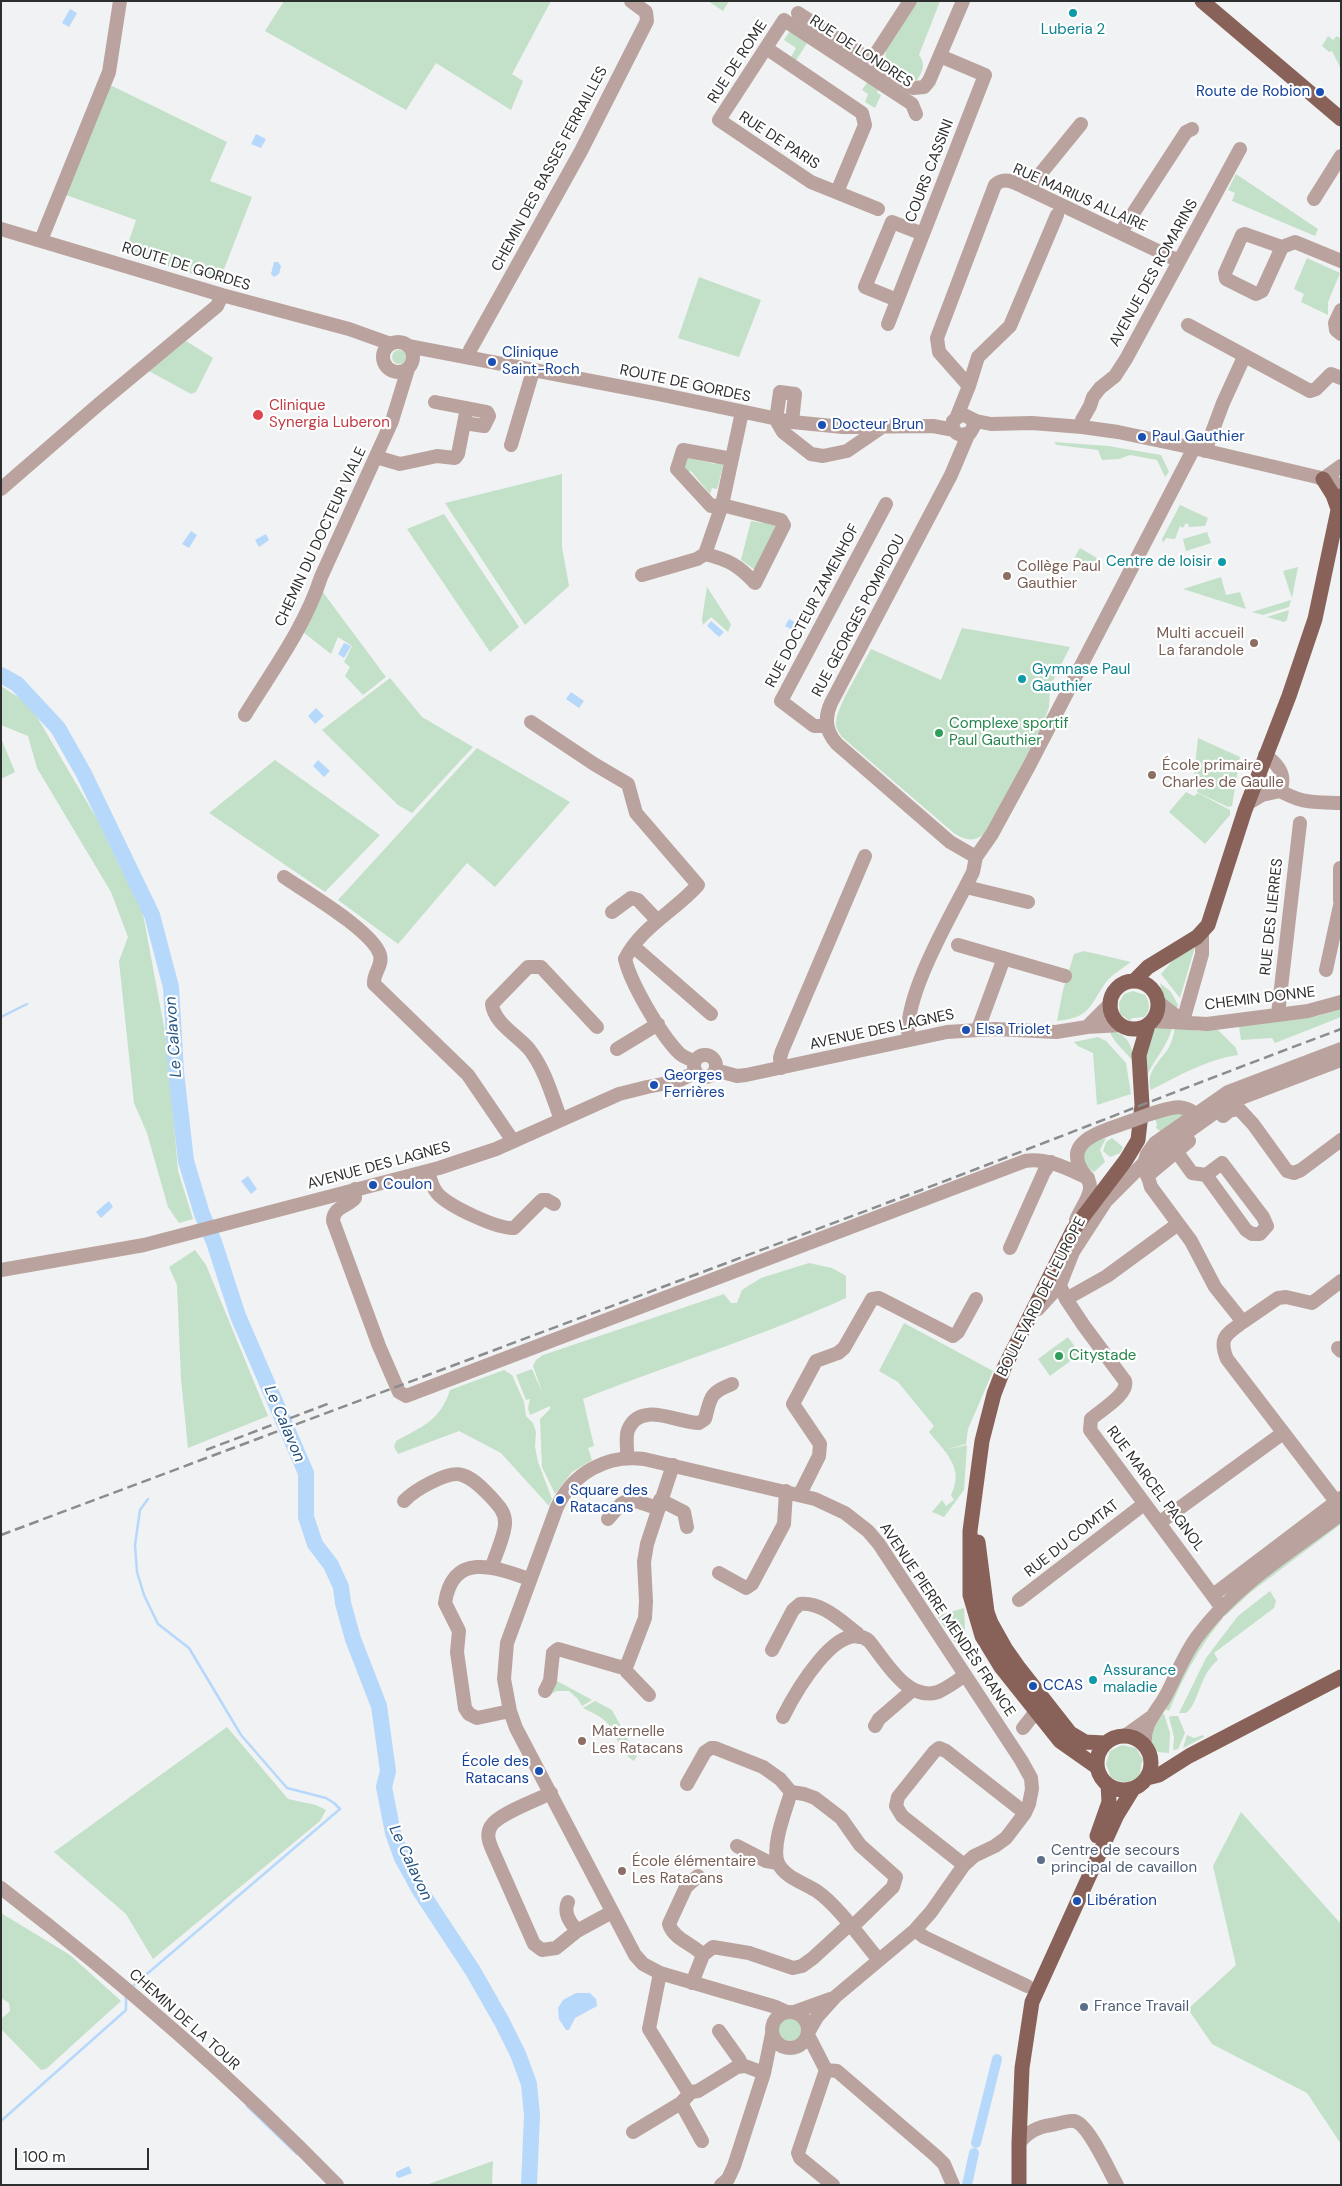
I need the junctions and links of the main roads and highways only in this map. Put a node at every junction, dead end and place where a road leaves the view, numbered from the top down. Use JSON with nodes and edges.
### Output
{"nodes":[{"id":1,"x":1202,"y":1,"type":"edge"},
{"id":2,"x":1213,"y":1,"type":"edge"},
{"id":3,"x":1341,"y":109,"type":"edge"},
{"id":4,"x":1341,"y":119,"type":"edge"},
{"id":5,"x":1323,"y":479,"type":"road end"},
{"id":6,"x":1340,"y":507,"type":"edge"},
{"id":7,"x":1341,"y":539,"type":"edge"},
{"id":8,"x":1269,"y":757,"type":"junction"},
{"id":9,"x":1172,"y":953,"type":"junction"},
{"id":10,"x":1134,"y":981,"type":"junction"},
{"id":11,"x":1156,"y":997,"type":"junction"},
{"id":12,"x":1150,"y":1023,"type":"junction"},
{"id":13,"x":1122,"y":1026,"type":"junction"},
{"id":14,"x":1139,"y":1055,"type":"junction"},
{"id":15,"x":978,"y":1463,"type":"junction"},
{"id":16,"x":1341,"y":1677,"type":"edge"},
{"id":17,"x":1105,"y":1743,"type":"junction"},
{"id":18,"x":1147,"y":1749,"type":"junction"},
{"id":19,"x":1189,"y":1756,"type":"junction"},
{"id":20,"x":1097,"y":1767,"type":"junction"},
{"id":21,"x":1147,"y":1778,"type":"junction"},
{"id":22,"x":1108,"y":1785,"type":"junction"},
{"id":23,"x":1133,"y":1789,"type":"junction"},
{"id":24,"x":1012,"y":2185,"type":"edge"},
{"id":25,"x":1020,"y":2185,"type":"edge"}],
"edges":[{"from":1,"to":4,"type":"main road"},
{"from":2,"to":3,"type":"main road"},
{"from":5,"to":6,"type":"main road"},
{"from":6,"to":8,"type":"main road"},
{"from":7,"to":8,"type":"main road"},
{"from":8,"to":9,"type":"main road"},
{"from":9,"to":10,"type":"main road"},
{"from":9,"to":11,"type":"main road"},
{"from":10,"to":11,"type":"main road"},
{"from":10,"to":13,"type":"main road"},
{"from":11,"to":12,"type":"main road"},
{"from":12,"to":13,"type":"main road"},
{"from":12,"to":14,"type":"main road","name":"BOULEVARD DE L'EUROPE"},
{"from":13,"to":14,"type":"main road","name":"BOULEVARD DE L'EUROPE"},
{"from":14,"to":15,"type":"main road","name":"BOULEVARD DE L'EUROPE"},
{"from":15,"to":17,"type":"main road","name":"BOULEVARD DE L'EUROPE"},
{"from":15,"to":20,"type":"main road","name":"BOULEVARD DE L'EUROPE"},
{"from":16,"to":19,"type":"main road"},
{"from":17,"to":18,"type":"main road"},
{"from":17,"to":20,"type":"main road"},
{"from":18,"to":19,"type":"main road"},
{"from":18,"to":21,"type":"main road"},
{"from":19,"to":21,"type":"main road"},
{"from":20,"to":22,"type":"main road"},
{"from":21,"to":23,"type":"main road"},
{"from":22,"to":23,"type":"main road"},
{"from":22,"to":24,"type":"main road"},
{"from":23,"to":25,"type":"main road"}]}
